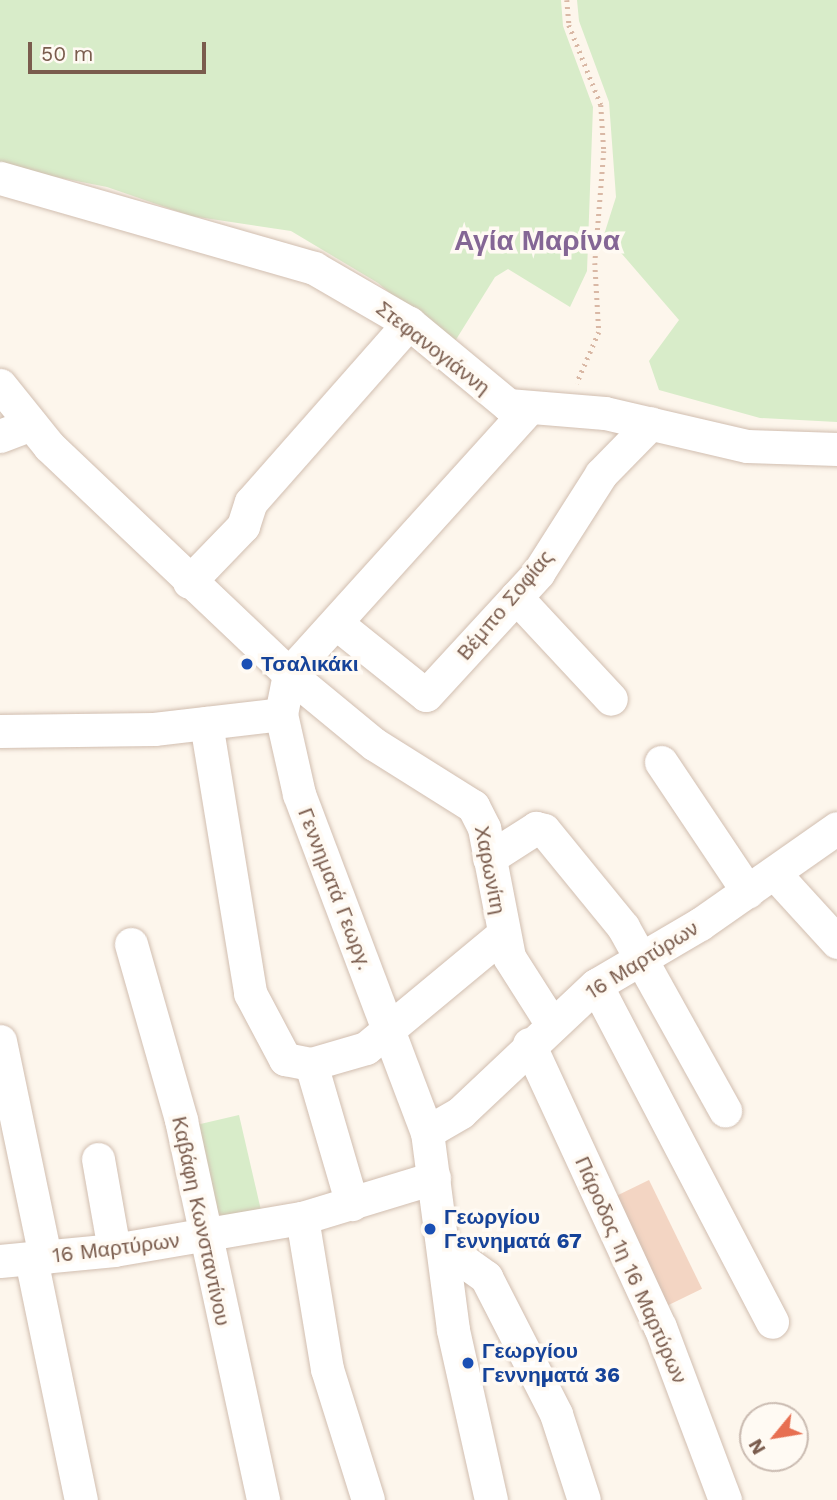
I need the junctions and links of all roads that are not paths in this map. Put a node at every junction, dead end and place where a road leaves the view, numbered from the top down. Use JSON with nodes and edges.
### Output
{"nodes":[{"id":1,"x":0,"y":178,"type":"edge"},
{"id":2,"x":409,"y":323,"type":"junction"},
{"id":3,"x":0,"y":385,"type":"edge"},
{"id":4,"x":528,"y":408,"type":"junction"},
{"id":5,"x":651,"y":423,"type":"junction"},
{"id":6,"x":31,"y":424,"type":"junction"},
{"id":7,"x":0,"y":436,"type":"edge"},
{"id":8,"x":837,"y":449,"type":"edge"},
{"id":9,"x":189,"y":582,"type":"junction"},
{"id":10,"x":516,"y":597,"type":"junction"},
{"id":11,"x":336,"y":623,"type":"junction"},
{"id":12,"x":289,"y":674,"type":"junction"},
{"id":13,"x":611,"y":699,"type":"dead end"},
{"id":14,"x":281,"y":715,"type":"junction"},
{"id":15,"x":206,"y":723,"type":"junction"},
{"id":16,"x":0,"y":731,"type":"edge"},
{"id":17,"x":661,"y":762,"type":"dead end"},
{"id":18,"x":837,"y":828,"type":"edge"},
{"id":19,"x":489,"y":858,"type":"junction"},
{"id":20,"x":762,"y":883,"type":"junction"},
{"id":21,"x":502,"y":935,"type":"junction"},
{"id":22,"x":837,"y":942,"type":"edge"},
{"id":23,"x":131,"y":944,"type":"dead end"},
{"id":24,"x":640,"y":956,"type":"junction"},
{"id":25,"x":596,"y":985,"type":"junction"},
{"id":26,"x":391,"y":1032,"type":"junction"},
{"id":27,"x":540,"y":1033,"type":"junction"},
{"id":28,"x":0,"y":1041,"type":"edge"},
{"id":29,"x":302,"y":1063,"type":"junction"},
{"id":30,"x":724,"y":1110,"type":"dead end"},
{"id":31,"x":427,"y":1132,"type":"junction"},
{"id":32,"x":98,"y":1158,"type":"dead end"},
{"id":33,"x":435,"y":1178,"type":"junction"},
{"id":34,"x":352,"y":1204,"type":"junction"},
{"id":35,"x":302,"y":1218,"type":"junction"},
{"id":36,"x":204,"y":1236,"type":"junction"},
{"id":37,"x":444,"y":1247,"type":"junction"},
{"id":38,"x":114,"y":1250,"type":"junction"},
{"id":39,"x":25,"y":1259,"type":"edge"},
{"id":40,"x":772,"y":1322,"type":"dead end"},
{"id":41,"x":81,"y":1500,"type":"edge"},
{"id":42,"x":263,"y":1500,"type":"edge"},
{"id":43,"x":368,"y":1500,"type":"edge"},
{"id":44,"x":491,"y":1500,"type":"edge"},
{"id":45,"x":584,"y":1500,"type":"edge"},
{"id":46,"x":725,"y":1500,"type":"edge"}],
"edges":[{"from":1,"to":2,"type":"street","name":"Στεφανογιάννη"},
{"from":2,"to":4,"type":"street","name":"Στεφανογιάννη"},
{"from":2,"to":9,"type":"street"},
{"from":3,"to":6,"type":"street"},
{"from":4,"to":5,"type":"street","name":"Στεφανογιάννη"},
{"from":4,"to":11,"type":"street"},
{"from":5,"to":8,"type":"street","name":"Στεφανογιάννη"},
{"from":5,"to":10,"type":"street","name":"Βέμπο Σοφίας"},
{"from":6,"to":7,"type":"street"},
{"from":6,"to":9,"type":"street"},
{"from":9,"to":12,"type":"street"},
{"from":10,"to":11,"type":"street","name":"Βέμπο Σοφίας"},
{"from":10,"to":13,"type":"street"},
{"from":11,"to":12,"type":"street"},
{"from":12,"to":14,"type":"street","name":"Γεννηματά Γεωργ."},
{"from":12,"to":19,"type":"street","name":"Χαρωνίτη"},
{"from":14,"to":15,"type":"street"},
{"from":14,"to":26,"type":"street","name":"Γεννηματά Γεωργ."},
{"from":15,"to":16,"type":"street"},
{"from":15,"to":29,"type":"street"},
{"from":17,"to":20,"type":"street"},
{"from":18,"to":20,"type":"street","name":"16 Μαρτύρων"},
{"from":19,"to":21,"type":"street","name":"Χαρωνίτη"},
{"from":19,"to":24,"type":"street"},
{"from":20,"to":22,"type":"street"},
{"from":20,"to":24,"type":"street","name":"16 Μαρτύρων"},
{"from":21,"to":26,"type":"street"},
{"from":21,"to":27,"type":"street","name":"Χαρωνίτη"},
{"from":23,"to":36,"type":"street","name":"Καβάφη Κωνσταντίνου"},
{"from":24,"to":25,"type":"street","name":"16 Μαρτύρων"},
{"from":24,"to":30,"type":"street"},
{"from":25,"to":27,"type":"street","name":"16 Μαρτύρων"},
{"from":25,"to":40,"type":"street"},
{"from":26,"to":29,"type":"street"},
{"from":26,"to":31,"type":"street","name":"Γεννηματά Γεωργ."},
{"from":27,"to":31,"type":"street","name":"16 Μαρτύρων"},
{"from":27,"to":46,"type":"street","name":"Πάροδος 1η 16 Μαρτύρων"},
{"from":28,"to":39,"type":"street"},
{"from":29,"to":34,"type":"street"},
{"from":31,"to":33,"type":"street","name":"Γεννηματά Γεωργ."},
{"from":32,"to":38,"type":"street"},
{"from":33,"to":34,"type":"street","name":"16 Μαρτύρων"},
{"from":33,"to":37,"type":"street","name":"Γεννηματά Γεωργ."},
{"from":34,"to":35,"type":"street","name":"16 Μαρτύρων"},
{"from":35,"to":36,"type":"street","name":"16 Μαρτύρων"},
{"from":35,"to":43,"type":"street"},
{"from":36,"to":38,"type":"street","name":"16 Μαρτύρων"},
{"from":36,"to":42,"type":"street","name":"Καβάφη Κωνσταντίνου"},
{"from":37,"to":44,"type":"street","name":"Γεννηματά Γεωργ."},
{"from":37,"to":45,"type":"street"},
{"from":38,"to":39,"type":"street","name":"16 Μαρτύρων"},
{"from":39,"to":41,"type":"street"}]}
